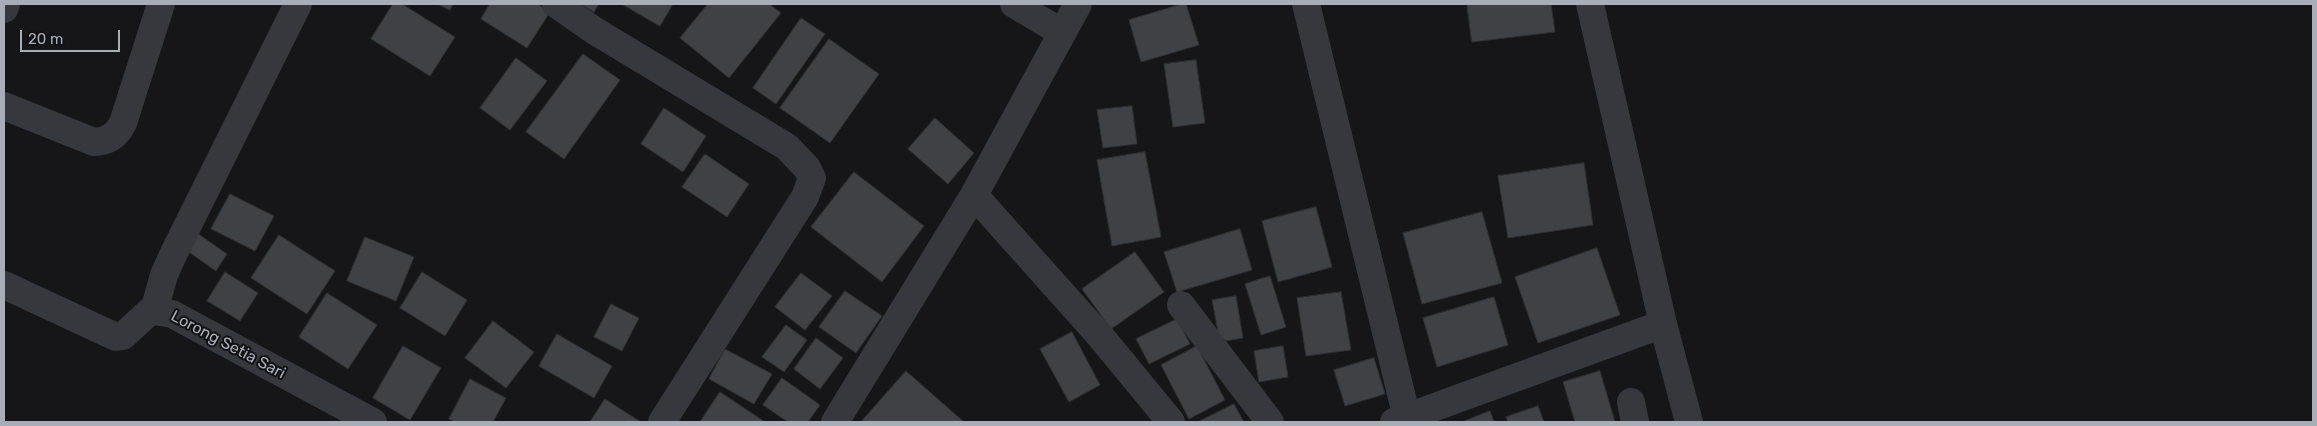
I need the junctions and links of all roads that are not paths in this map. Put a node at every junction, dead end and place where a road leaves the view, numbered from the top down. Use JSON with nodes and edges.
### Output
{"nodes":[{"id":1,"x":6,"y":4,"type":"edge"},
{"id":2,"x":161,"y":4,"type":"edge"},
{"id":3,"x":298,"y":4,"type":"edge"},
{"id":4,"x":556,"y":4,"type":"edge"},
{"id":5,"x":1014,"y":4,"type":"edge"},
{"id":6,"x":1078,"y":4,"type":"edge"},
{"id":7,"x":1306,"y":4,"type":"edge"},
{"id":8,"x":1590,"y":4,"type":"edge"},
{"id":9,"x":4,"y":9,"type":"edge"},
{"id":10,"x":1061,"y":32,"type":"junction"},
{"id":11,"x":4,"y":106,"type":"edge"},
{"id":12,"x":974,"y":195,"type":"junction"},
{"id":13,"x":4,"y":285,"type":"edge"},
{"id":14,"x":1181,"y":305,"type":"dead end"},
{"id":15,"x":154,"y":310,"type":"junction"},
{"id":16,"x":1663,"y":324,"type":"junction"},
{"id":17,"x":1400,"y":420,"type":"edge"},
{"id":18,"x":372,"y":422,"type":"edge"},
{"id":19,"x":662,"y":422,"type":"edge"},
{"id":20,"x":835,"y":422,"type":"edge"},
{"id":21,"x":1171,"y":422,"type":"edge"},
{"id":22,"x":1270,"y":422,"type":"edge"},
{"id":23,"x":1689,"y":422,"type":"edge"}],
"edges":[{"from":1,"to":9,"type":"street"},
{"from":2,"to":11,"type":"street"},
{"from":3,"to":15,"type":"street"},
{"from":4,"to":19,"type":"street"},
{"from":5,"to":10,"type":"street"},
{"from":6,"to":10,"type":"street"},
{"from":7,"to":17,"type":"street"},
{"from":8,"to":16,"type":"street"},
{"from":10,"to":12,"type":"street"},
{"from":12,"to":20,"type":"street"},
{"from":12,"to":21,"type":"street"},
{"from":13,"to":15,"type":"street","name":"Lorong Setia Sari"},
{"from":14,"to":22,"type":"street"},
{"from":15,"to":18,"type":"street","name":"Lorong Setia Sari"},
{"from":16,"to":17,"type":"street"},
{"from":16,"to":23,"type":"street"}]}
